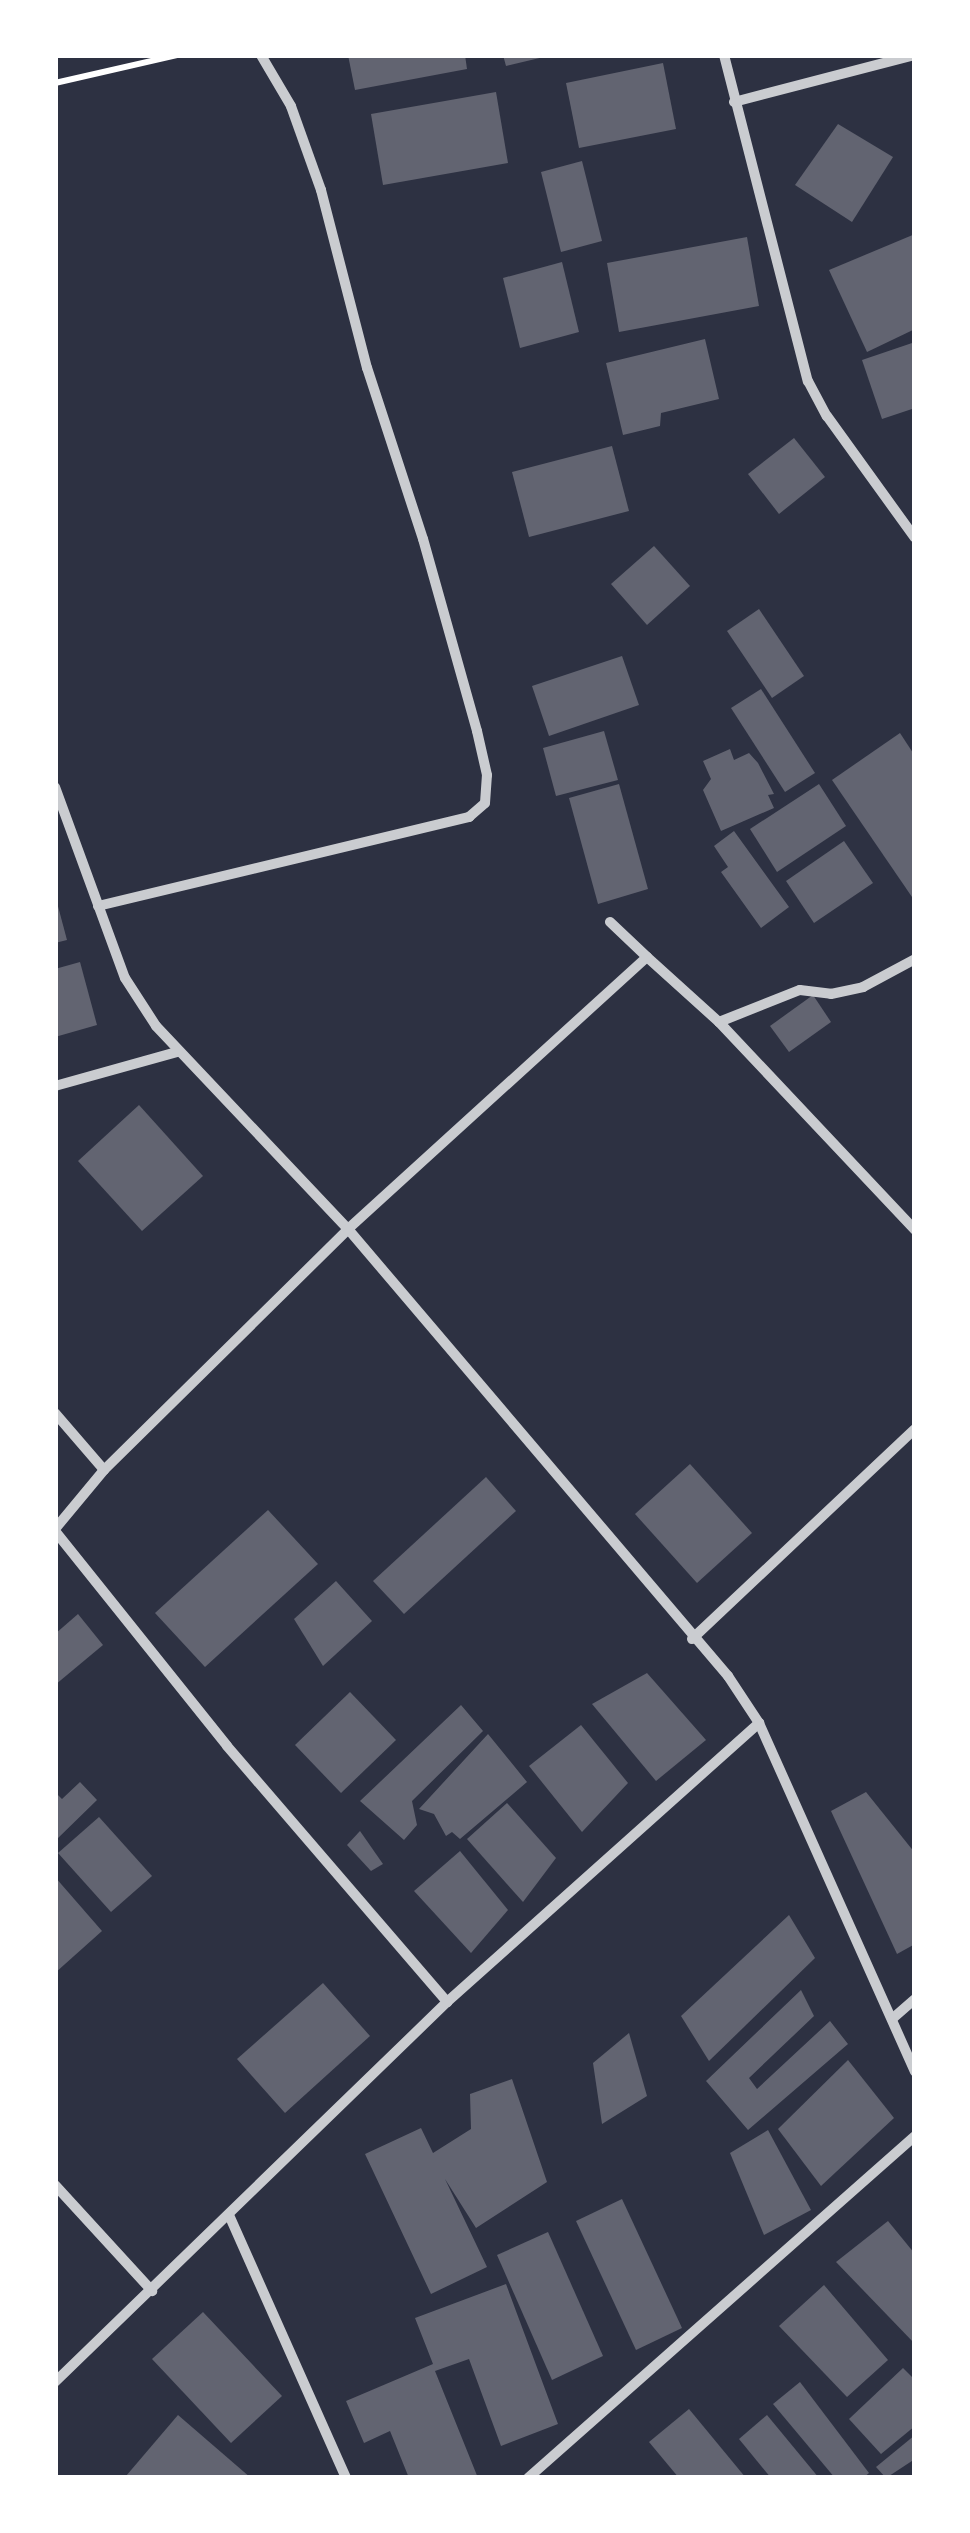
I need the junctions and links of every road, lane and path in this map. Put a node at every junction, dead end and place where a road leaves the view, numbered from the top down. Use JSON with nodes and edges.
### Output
{"nodes":[{"id":1,"x":177,"y":55,"type":"edge"},
{"id":2,"x":262,"y":55,"type":"edge"},
{"id":3,"x":724,"y":55,"type":"edge"},
{"id":4,"x":914,"y":55,"type":"edge"},
{"id":5,"x":55,"y":82,"type":"edge"},
{"id":6,"x":734,"y":102,"type":"junction"},
{"id":7,"x":915,"y":538,"type":"edge"},
{"id":8,"x":55,"y":787,"type":"edge"},
{"id":9,"x":98,"y":906,"type":"junction"},
{"id":10,"x":610,"y":922,"type":"dead end"},
{"id":11,"x":646,"y":957,"type":"junction"},
{"id":12,"x":915,"y":959,"type":"edge"},
{"id":13,"x":718,"y":1022,"type":"junction"},
{"id":14,"x":177,"y":1052,"type":"junction"},
{"id":15,"x":55,"y":1086,"type":"edge"},
{"id":16,"x":348,"y":1229,"type":"junction"},
{"id":17,"x":915,"y":1230,"type":"edge"},
{"id":18,"x":55,"y":1413,"type":"edge"},
{"id":19,"x":915,"y":1429,"type":"edge"},
{"id":20,"x":104,"y":1470,"type":"junction"},
{"id":21,"x":55,"y":1530,"type":"edge"},
{"id":22,"x":692,"y":1639,"type":"junction"},
{"id":23,"x":759,"y":1723,"type":"junction"},
{"id":24,"x":915,"y":1999,"type":"edge"},
{"id":25,"x":446,"y":2002,"type":"junction"},
{"id":26,"x":892,"y":2020,"type":"junction"},
{"id":27,"x":915,"y":2072,"type":"edge"},
{"id":28,"x":915,"y":2136,"type":"edge"},
{"id":29,"x":55,"y":2184,"type":"edge"},
{"id":30,"x":229,"y":2215,"type":"junction"},
{"id":31,"x":152,"y":2291,"type":"junction"},
{"id":32,"x":55,"y":2382,"type":"edge"},
{"id":33,"x":346,"y":2478,"type":"edge"},
{"id":34,"x":528,"y":2478,"type":"edge"}],
"edges":[{"from":1,"to":5,"type":"path"},
{"from":2,"to":9,"type":"street"},
{"from":3,"to":6,"type":"street"},
{"from":4,"to":6,"type":"street"},
{"from":6,"to":7,"type":"street"},
{"from":8,"to":9,"type":"street"},
{"from":9,"to":14,"type":"street"},
{"from":10,"to":11,"type":"street"},
{"from":11,"to":13,"type":"street"},
{"from":11,"to":16,"type":"street"},
{"from":12,"to":13,"type":"street"},
{"from":13,"to":17,"type":"street"},
{"from":14,"to":15,"type":"street"},
{"from":14,"to":16,"type":"street"},
{"from":16,"to":20,"type":"street"},
{"from":16,"to":22,"type":"street"},
{"from":18,"to":20,"type":"street"},
{"from":19,"to":22,"type":"street"},
{"from":20,"to":21,"type":"street"},
{"from":21,"to":25,"type":"street"},
{"from":22,"to":23,"type":"street"},
{"from":23,"to":25,"type":"street"},
{"from":23,"to":26,"type":"street"},
{"from":24,"to":26,"type":"street"},
{"from":25,"to":30,"type":"street"},
{"from":26,"to":27,"type":"street"},
{"from":28,"to":34,"type":"street"},
{"from":29,"to":31,"type":"street"},
{"from":30,"to":31,"type":"street"},
{"from":30,"to":33,"type":"street"},
{"from":31,"to":32,"type":"street"}]}
